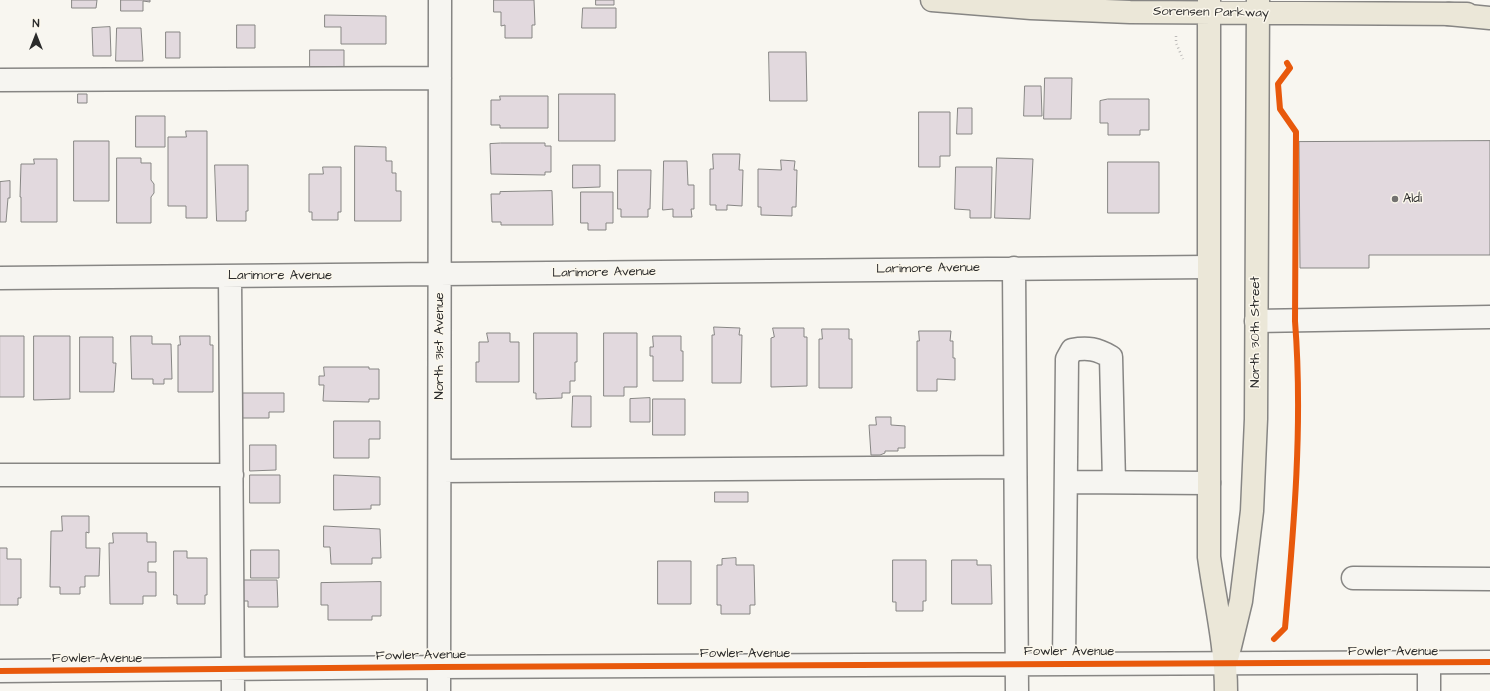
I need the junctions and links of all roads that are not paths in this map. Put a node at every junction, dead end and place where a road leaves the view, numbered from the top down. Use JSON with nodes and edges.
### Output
{"nodes":[{"id":1,"x":440,"y":0,"type":"edge"},
{"id":2,"x":932,"y":0,"type":"edge"},
{"id":3,"x":1208,"y":6,"type":"edge"},
{"id":4,"x":1258,"y":7,"type":"edge"},
{"id":5,"x":1448,"y":14,"type":"junction"},
{"id":6,"x":1490,"y":14,"type":"edge"},
{"id":7,"x":1490,"y":18,"type":"edge"},
{"id":8,"x":440,"y":78,"type":"junction"},
{"id":9,"x":0,"y":80,"type":"edge"},
{"id":10,"x":1208,"y":266,"type":"junction"},
{"id":11,"x":1014,"y":268,"type":"junction"},
{"id":12,"x":440,"y":274,"type":"junction"},
{"id":13,"x":230,"y":276,"type":"junction"},
{"id":14,"x":0,"y":278,"type":"edge"},
{"id":15,"x":1490,"y":317,"type":"edge"},
{"id":16,"x":1256,"y":321,"type":"junction"},
{"id":17,"x":1015,"y":467,"type":"junction"},
{"id":18,"x":441,"y":471,"type":"junction"},
{"id":19,"x":0,"y":475,"type":"edge"},
{"id":20,"x":232,"y":475,"type":"junction"},
{"id":21,"x":1067,"y":482,"type":"junction"},
{"id":22,"x":1114,"y":482,"type":"junction"},
{"id":23,"x":1209,"y":483,"type":"junction"},
{"id":24,"x":1353,"y":578,"type":"dead end"},
{"id":25,"x":1490,"y":579,"type":"edge"},
{"id":26,"x":1226,"y":662,"type":"junction"},
{"id":27,"x":1490,"y":662,"type":"edge"},
{"id":28,"x":1064,"y":663,"type":"junction"},
{"id":29,"x":1429,"y":663,"type":"junction"},
{"id":30,"x":1017,"y":664,"type":"junction"},
{"id":31,"x":439,"y":667,"type":"junction"},
{"id":32,"x":233,"y":670,"type":"junction"},
{"id":33,"x":0,"y":671,"type":"edge"},
{"id":34,"x":233,"y":691,"type":"edge"},
{"id":35,"x":439,"y":691,"type":"edge"},
{"id":36,"x":1017,"y":691,"type":"edge"},
{"id":37,"x":1226,"y":691,"type":"edge"},
{"id":38,"x":1429,"y":691,"type":"edge"}],
"edges":[{"from":1,"to":8,"type":"street","name":"North 31st Avenue"},
{"from":2,"to":3,"type":"main road","name":"Sorensen Parkway"},
{"from":3,"to":4,"type":"main road","name":"Sorensen Parkway"},
{"from":3,"to":10,"type":"main road","name":"North 30th Street"},
{"from":4,"to":5,"type":"main road","name":"Sorensen Parkway"},
{"from":4,"to":16,"type":"main road","name":"North 30th Street"},
{"from":5,"to":6,"type":"main road","name":"Sorensen Parkway"},
{"from":5,"to":7,"type":"main road"},
{"from":8,"to":9,"type":"street"},
{"from":8,"to":12,"type":"street","name":"North 31st Avenue"},
{"from":10,"to":11,"type":"street","name":"Larimore Avenue"},
{"from":10,"to":23,"type":"main road","name":"North 30th Street"},
{"from":11,"to":12,"type":"street","name":"Larimore Avenue"},
{"from":11,"to":17,"type":"street"},
{"from":12,"to":13,"type":"street","name":"Larimore Avenue"},
{"from":12,"to":18,"type":"street","name":"North 31st Avenue"},
{"from":13,"to":14,"type":"street","name":"Larimore Avenue"},
{"from":13,"to":20,"type":"street"},
{"from":15,"to":16,"type":"street"},
{"from":16,"to":26,"type":"main road","name":"North 30th Street"},
{"from":17,"to":18,"type":"street"},
{"from":17,"to":30,"type":"street"},
{"from":18,"to":31,"type":"street","name":"North 31st Avenue"},
{"from":19,"to":20,"type":"street"},
{"from":20,"to":32,"type":"street"},
{"from":21,"to":22,"type":"street"},
{"from":21,"to":22,"type":"street"},
{"from":21,"to":28,"type":"street"},
{"from":22,"to":23,"type":"street"},
{"from":23,"to":26,"type":"main road","name":"North 30th Street"},
{"from":24,"to":25,"type":"street"},
{"from":26,"to":28,"type":"street","name":"Fowler Avenue"},
{"from":26,"to":29,"type":"street","name":"Fowler Avenue"},
{"from":26,"to":37,"type":"main road","name":"North 30th Street"},
{"from":27,"to":29,"type":"street","name":"Fowler Avenue"},
{"from":28,"to":30,"type":"street","name":"Fowler Avenue"},
{"from":29,"to":38,"type":"street"},
{"from":30,"to":31,"type":"street","name":"Fowler Avenue"},
{"from":30,"to":36,"type":"street"},
{"from":31,"to":32,"type":"street","name":"Fowler Avenue"},
{"from":31,"to":35,"type":"street","name":"North 31st Avenue"},
{"from":32,"to":33,"type":"street","name":"Fowler Avenue"},
{"from":32,"to":34,"type":"street"}]}
